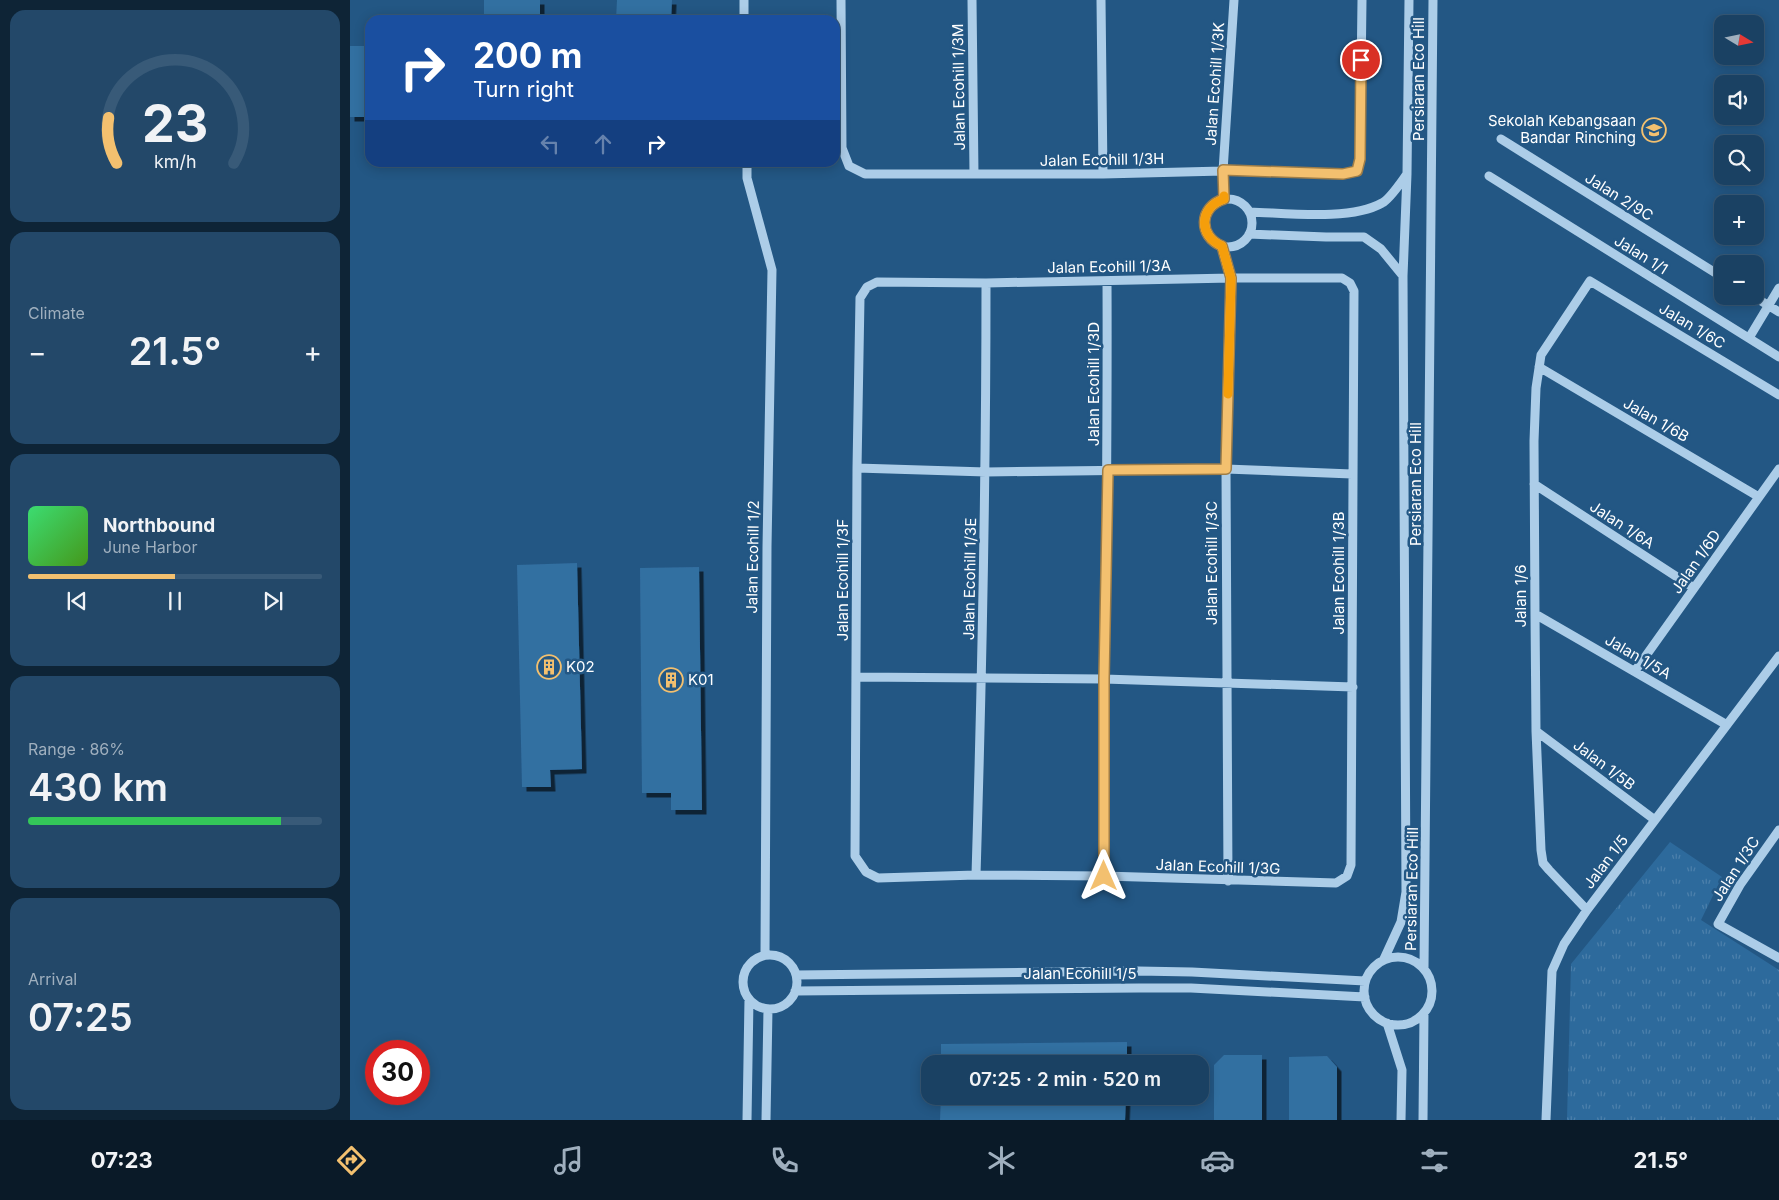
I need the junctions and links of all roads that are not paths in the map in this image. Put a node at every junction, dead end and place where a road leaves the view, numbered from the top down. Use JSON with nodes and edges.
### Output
{"nodes":[{"id":1,"x":744,"y":0,"type":"edge"},
{"id":2,"x":841,"y":0,"type":"edge"},
{"id":3,"x":972,"y":0,"type":"edge"},
{"id":4,"x":1101,"y":0,"type":"edge"},
{"id":5,"x":1234,"y":0,"type":"edge"},
{"id":6,"x":1362,"y":0,"type":"edge"},
{"id":7,"x":1409,"y":0,"type":"edge"},
{"id":8,"x":1433,"y":0,"type":"edge"},
{"id":9,"x":744,"y":15,"type":"edge"},
{"id":10,"x":1501,"y":139,"type":"dead end"},
{"id":11,"x":747,"y":167,"type":"edge"},
{"id":12,"x":1223,"y":170,"type":"junction"},
{"id":13,"x":974,"y":174,"type":"junction"},
{"id":14,"x":1103,"y":174,"type":"junction"},
{"id":15,"x":1407,"y":174,"type":"junction"},
{"id":16,"x":1489,"y":176,"type":"dead end"},
{"id":17,"x":1224,"y":199,"type":"junction"},
{"id":18,"x":1250,"y":212,"type":"junction"},
{"id":19,"x":1249,"y":234,"type":"junction"},
{"id":20,"x":1222,"y":246,"type":"junction"},
{"id":21,"x":1714,"y":272,"type":"edge"},
{"id":22,"x":1403,"y":276,"type":"junction"},
{"id":23,"x":1231,"y":278,"type":"junction"},
{"id":24,"x":1107,"y":281,"type":"junction"},
{"id":25,"x":1590,"y":281,"type":"joint"},
{"id":26,"x":986,"y":282,"type":"junction"},
{"id":27,"x":1350,"y":283,"type":"joint"},
{"id":28,"x":867,"y":287,"type":"joint"},
{"id":29,"x":1779,"y":288,"type":"edge"},
{"id":30,"x":1764,"y":303,"type":"edge"},
{"id":31,"x":1768,"y":306,"type":"junction"},
{"id":32,"x":1779,"y":312,"type":"edge"},
{"id":33,"x":1749,"y":338,"type":"junction"},
{"id":34,"x":1779,"y":356,"type":"edge"},
{"id":35,"x":1539,"y":367,"type":"junction"},
{"id":36,"x":1779,"y":395,"type":"edge"},
{"id":37,"x":857,"y":468,"type":"junction"},
{"id":38,"x":1226,"y":469,"type":"junction"},
{"id":39,"x":1779,"y":469,"type":"edge"},
{"id":40,"x":1108,"y":470,"type":"junction"},
{"id":41,"x":986,"y":472,"type":"junction"},
{"id":42,"x":1352,"y":474,"type":"junction"},
{"id":43,"x":1534,"y":484,"type":"junction"},
{"id":44,"x":1759,"y":497,"type":"junction"},
{"id":45,"x":1694,"y":588,"type":"junction"},
{"id":46,"x":1535,"y":614,"type":"junction"},
{"id":47,"x":1779,"y":656,"type":"edge"},
{"id":48,"x":1635,"y":671,"type":"junction"},
{"id":49,"x":856,"y":677,"type":"junction"},
{"id":50,"x":982,"y":677,"type":"junction"},
{"id":51,"x":1104,"y":679,"type":"junction"},
{"id":52,"x":1226,"y":683,"type":"junction"},
{"id":53,"x":1353,"y":687,"type":"junction"},
{"id":54,"x":1727,"y":725,"type":"junction"},
{"id":55,"x":1536,"y":731,"type":"junction"},
{"id":56,"x":1655,"y":820,"type":"junction"},
{"id":57,"x":1779,"y":830,"type":"edge"},
{"id":58,"x":1351,"y":865,"type":"joint"},
{"id":59,"x":866,"y":872,"type":"joint"},
{"id":60,"x":976,"y":875,"type":"junction"},
{"id":61,"x":1104,"y":876,"type":"junction"},
{"id":62,"x":1228,"y":881,"type":"junction"},
{"id":63,"x":1588,"y":910,"type":"junction"},
{"id":64,"x":765,"y":955,"type":"junction"},
{"id":65,"x":1779,"y":958,"type":"edge"},
{"id":66,"x":1384,"y":959,"type":"junction"},
{"id":67,"x":1424,"y":968,"type":"junction"},
{"id":68,"x":796,"y":974,"type":"junction"},
{"id":69,"x":1365,"y":981,"type":"junction"},
{"id":70,"x":795,"y":991,"type":"junction"},
{"id":71,"x":1365,"y":997,"type":"junction"},
{"id":72,"x":749,"y":999,"type":"junction"},
{"id":73,"x":768,"y":1009,"type":"junction"},
{"id":74,"x":1424,"y":1013,"type":"junction"},
{"id":75,"x":1387,"y":1024,"type":"junction"},
{"id":76,"x":747,"y":1120,"type":"edge"},
{"id":77,"x":766,"y":1120,"type":"edge"},
{"id":78,"x":1401,"y":1120,"type":"edge"},
{"id":79,"x":1423,"y":1120,"type":"edge"},
{"id":80,"x":1546,"y":1120,"type":"edge"}],
"edges":[{"from":1,"to":9,"type":"street"},
{"from":2,"to":13,"type":"street","name":"Jalan Ecohill 1/3H"},
{"from":3,"to":13,"type":"street","name":"Jalan Ecohill 1/3M"},
{"from":4,"to":14,"type":"street"},
{"from":5,"to":12,"type":"street","name":"Jalan Ecohill 1/3K"},
{"from":6,"to":12,"type":"street","name":"Jalan Ecohill 1/3H"},
{"from":7,"to":15,"type":"street"},
{"from":8,"to":67,"type":"street","name":"Persiaran Eco Hill"},
{"from":10,"to":21,"type":"street","name":"Jalan 2/9C"},
{"from":11,"to":64,"type":"street","name":"Jalan Ecohill 1/2"},
{"from":12,"to":14,"type":"street","name":"Jalan Ecohill 1/3H"},
{"from":12,"to":17,"type":"street","name":"Jalan Ecohill 1/3K"},
{"from":13,"to":14,"type":"street","name":"Jalan Ecohill 1/3H"},
{"from":15,"to":18,"type":"street"},
{"from":15,"to":22,"type":"street"},
{"from":16,"to":33,"type":"street","name":"Jalan 1/1"},
{"from":17,"to":18,"type":"street"},
{"from":17,"to":20,"type":"street"},
{"from":18,"to":19,"type":"street"},
{"from":19,"to":20,"type":"street"},
{"from":19,"to":22,"type":"street"},
{"from":20,"to":23,"type":"street","name":"Jalan Ecohill 1/3C"},
{"from":22,"to":66,"type":"street"},
{"from":23,"to":24,"type":"street","name":"Jalan Ecohill 1/3A"},
{"from":23,"to":27,"type":"street","name":"Jalan Ecohill 1/3A"},
{"from":23,"to":38,"type":"street","name":"Jalan Ecohill 1/3C"},
{"from":24,"to":26,"type":"street","name":"Jalan Ecohill 1/3A"},
{"from":24,"to":40,"type":"street","name":"Jalan Ecohill 1/3D"},
{"from":25,"to":35,"type":"street","name":"Jalan 1/6"},
{"from":25,"to":36,"type":"street","name":"Jalan 1/6C"},
{"from":26,"to":28,"type":"street","name":"Jalan Ecohill 1/3A"},
{"from":26,"to":41,"type":"street","name":"Jalan Ecohill 1/3E"},
{"from":27,"to":42,"type":"street","name":"Jalan Ecohill 1/3B"},
{"from":28,"to":37,"type":"street","name":"Jalan Ecohill 1/3F"},
{"from":29,"to":31,"type":"street"},
{"from":30,"to":31,"type":"street"},
{"from":31,"to":32,"type":"street"},
{"from":31,"to":33,"type":"street"},
{"from":33,"to":34,"type":"street","name":"Jalan 1/1"},
{"from":35,"to":43,"type":"street","name":"Jalan 1/6"},
{"from":35,"to":44,"type":"street","name":"Jalan 1/6B"},
{"from":37,"to":41,"type":"street"},
{"from":37,"to":49,"type":"street","name":"Jalan Ecohill 1/3F"},
{"from":38,"to":40,"type":"street"},
{"from":38,"to":42,"type":"street"},
{"from":38,"to":52,"type":"street","name":"Jalan Ecohill 1/3C"},
{"from":39,"to":44,"type":"street","name":"Jalan 1/6D"},
{"from":40,"to":41,"type":"street"},
{"from":40,"to":51,"type":"street","name":"Jalan Ecohill 1/3D"},
{"from":41,"to":50,"type":"street","name":"Jalan Ecohill 1/3E"},
{"from":42,"to":53,"type":"street","name":"Jalan Ecohill 1/3B"},
{"from":43,"to":45,"type":"street","name":"Jalan 1/6A"},
{"from":43,"to":46,"type":"street","name":"Jalan 1/6"},
{"from":44,"to":45,"type":"street","name":"Jalan 1/6D"},
{"from":45,"to":48,"type":"street","name":"Jalan 1/6D"},
{"from":46,"to":48,"type":"street","name":"Jalan 1/5A"},
{"from":46,"to":55,"type":"street","name":"Jalan 1/6"},
{"from":47,"to":54,"type":"street","name":"Jalan 1/5"},
{"from":48,"to":54,"type":"street","name":"Jalan 1/5A"},
{"from":49,"to":50,"type":"street"},
{"from":49,"to":59,"type":"street","name":"Jalan Ecohill 1/3F"},
{"from":50,"to":51,"type":"street"},
{"from":50,"to":60,"type":"street","name":"Jalan Ecohill 1/3E"},
{"from":51,"to":52,"type":"street"},
{"from":51,"to":61,"type":"street","name":"Jalan Ecohill 1/3D"},
{"from":52,"to":53,"type":"street"},
{"from":52,"to":62,"type":"street","name":"Jalan Ecohill 1/3C"},
{"from":53,"to":58,"type":"street","name":"Jalan Ecohill 1/3B"},
{"from":54,"to":56,"type":"street","name":"Jalan 1/5"},
{"from":55,"to":56,"type":"street","name":"Jalan 1/5B"},
{"from":55,"to":63,"type":"street","name":"Jalan 1/6"},
{"from":56,"to":63,"type":"street","name":"Jalan 1/5"},
{"from":57,"to":65,"type":"street","name":"Jalan 1/3C"},
{"from":58,"to":62,"type":"street","name":"Jalan Ecohill 1/3G"},
{"from":59,"to":60,"type":"street","name":"Jalan Ecohill 1/3G"},
{"from":60,"to":61,"type":"street","name":"Jalan Ecohill 1/3G"},
{"from":61,"to":62,"type":"street","name":"Jalan Ecohill 1/3G"},
{"from":63,"to":80,"type":"street","name":"Jalan 1/5"},
{"from":64,"to":68,"type":"street"},
{"from":64,"to":72,"type":"street"},
{"from":66,"to":67,"type":"street","name":"Persiaran Eco Hill"},
{"from":66,"to":69,"type":"street","name":"Persiaran Eco Hill"},
{"from":67,"to":74,"type":"street","name":"Persiaran Eco Hill"},
{"from":68,"to":69,"type":"street"},
{"from":68,"to":70,"type":"street"},
{"from":69,"to":71,"type":"street"},
{"from":70,"to":71,"type":"street","name":"Jalan Ecohill 1/5"},
{"from":70,"to":73,"type":"street"},
{"from":71,"to":75,"type":"street"},
{"from":72,"to":73,"type":"street"},
{"from":72,"to":76,"type":"street"},
{"from":73,"to":77,"type":"street"},
{"from":74,"to":75,"type":"street"},
{"from":74,"to":79,"type":"street","name":"Persiaran Eco Hill"},
{"from":75,"to":78,"type":"street"}]}
